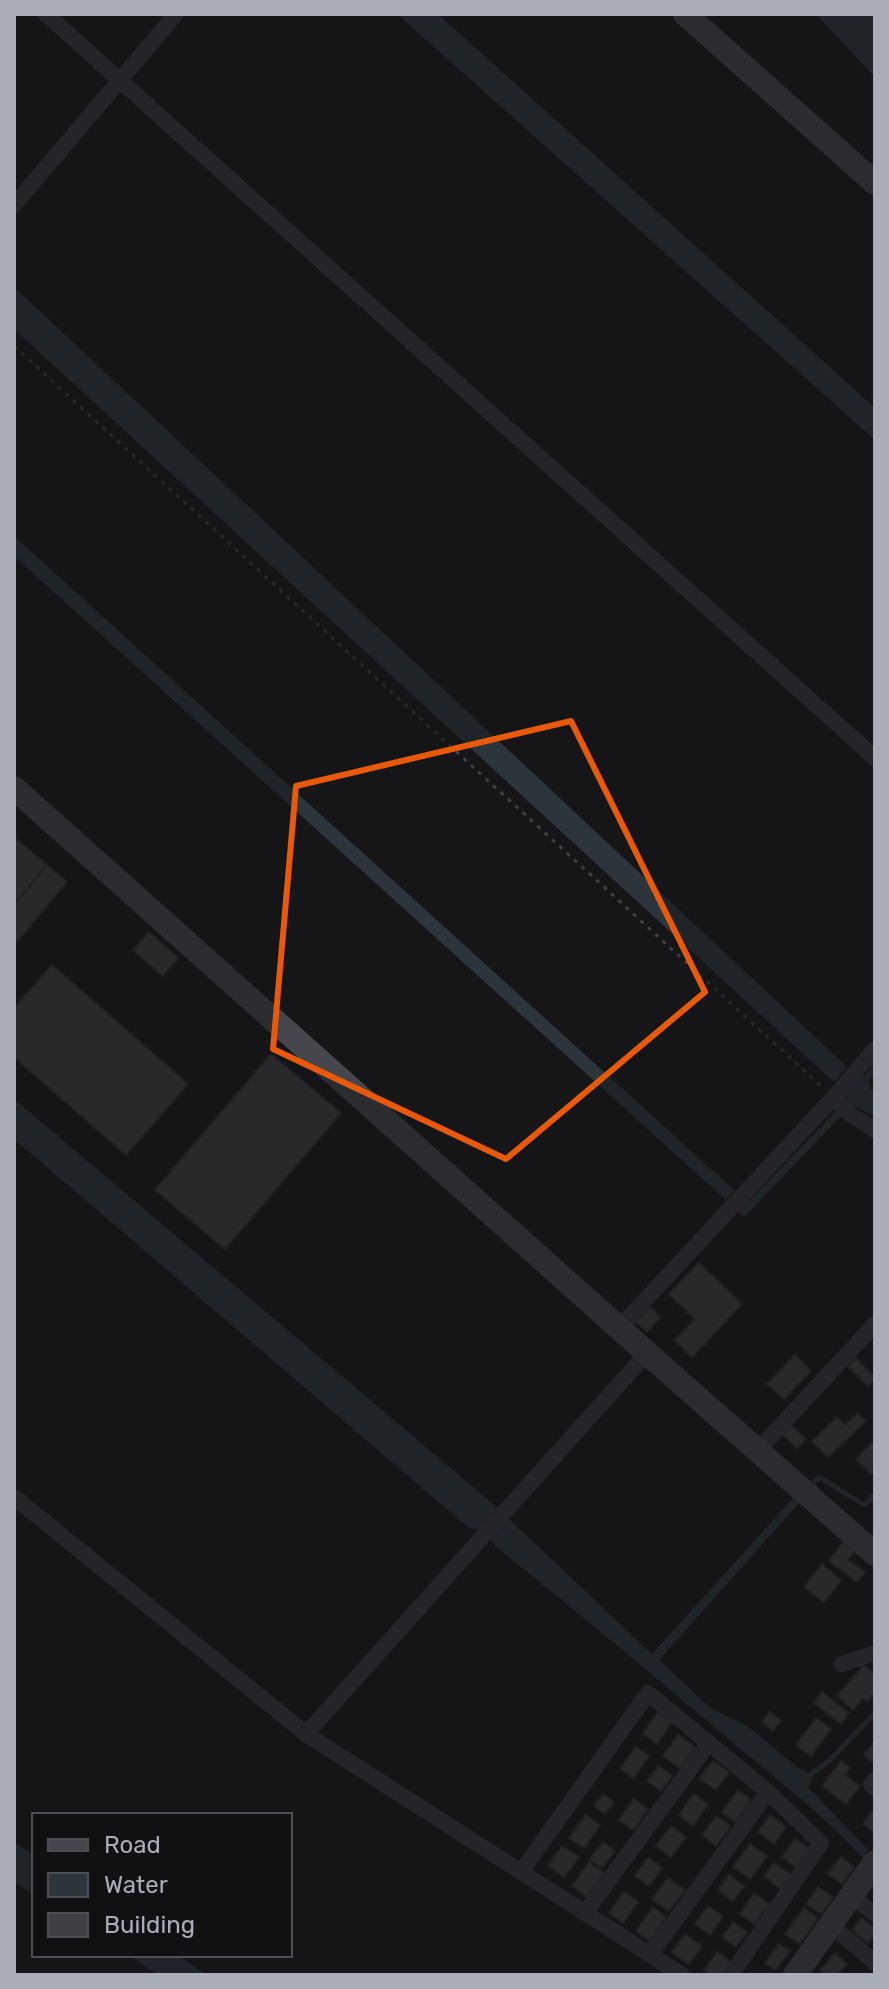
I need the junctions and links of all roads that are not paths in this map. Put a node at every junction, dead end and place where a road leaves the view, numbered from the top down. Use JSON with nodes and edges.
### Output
{"nodes":[{"id":1,"x":46,"y":14,"type":"edge"},
{"id":2,"x":176,"y":14,"type":"edge"},
{"id":3,"x":685,"y":14,"type":"edge"},
{"id":4,"x":120,"y":81,"type":"junction"},
{"id":5,"x":875,"y":183,"type":"edge"},
{"id":6,"x":14,"y":205,"type":"edge"},
{"id":7,"x":875,"y":758,"type":"edge"},
{"id":8,"x":14,"y":788,"type":"edge"},
{"id":9,"x":875,"y":1049,"type":"edge"},
{"id":10,"x":833,"y":1098,"type":"junction"},
{"id":11,"x":875,"y":1130,"type":"edge"},
{"id":12,"x":875,"y":1324,"type":"edge"},
{"id":13,"x":620,"y":1327,"type":"junction"},
{"id":14,"x":647,"y":1353,"type":"junction"},
{"id":15,"x":758,"y":1450,"type":"junction"},
{"id":16,"x":14,"y":1497,"type":"edge"},
{"id":17,"x":875,"y":1554,"type":"edge"},
{"id":18,"x":875,"y":1653,"type":"edge"},
{"id":19,"x":842,"y":1664,"type":"dead end"},
{"id":20,"x":306,"y":1734,"type":"junction"},
{"id":21,"x":709,"y":1743,"type":"junction"},
{"id":22,"x":875,"y":1779,"type":"edge"},
{"id":23,"x":875,"y":1788,"type":"edge"},
{"id":24,"x":768,"y":1792,"type":"junction"},
{"id":25,"x":875,"y":1862,"type":"edge"},
{"id":26,"x":521,"y":1872,"type":"junction"},
{"id":27,"x":851,"y":1895,"type":"junction"},
{"id":28,"x":585,"y":1913,"type":"junction"},
{"id":29,"x":875,"y":1914,"type":"edge"},
{"id":30,"x":830,"y":1924,"type":"junction"},
{"id":31,"x":650,"y":1955,"type":"junction"},
{"id":32,"x":875,"y":1963,"type":"edge"},
{"id":33,"x":682,"y":1975,"type":"edge"},
{"id":34,"x":731,"y":1975,"type":"edge"},
{"id":35,"x":795,"y":1975,"type":"edge"}],
"edges":[{"from":1,"to":4,"type":"street"},
{"from":2,"to":4,"type":"street"},
{"from":3,"to":5,"type":"street"},
{"from":4,"to":6,"type":"street"},
{"from":4,"to":7,"type":"street"},
{"from":8,"to":13,"type":"street"},
{"from":9,"to":10,"type":"street"},
{"from":10,"to":11,"type":"street"},
{"from":10,"to":13,"type":"street"},
{"from":12,"to":15,"type":"street"},
{"from":13,"to":14,"type":"street"},
{"from":14,"to":15,"type":"street"},
{"from":14,"to":20,"type":"street"},
{"from":15,"to":17,"type":"street"},
{"from":16,"to":20,"type":"street"},
{"from":18,"to":19,"type":"street"},
{"from":20,"to":26,"type":"street"},
{"from":21,"to":24,"type":"street"},
{"from":21,"to":26,"type":"street"},
{"from":21,"to":28,"type":"street"},
{"from":22,"to":23,"type":"street"},
{"from":24,"to":31,"type":"street"},
{"from":24,"to":34,"type":"street"},
{"from":25,"to":27,"type":"street"},
{"from":26,"to":28,"type":"street"},
{"from":27,"to":29,"type":"street"},
{"from":27,"to":30,"type":"street"},
{"from":28,"to":31,"type":"street"},
{"from":30,"to":32,"type":"street"},
{"from":30,"to":35,"type":"street"},
{"from":31,"to":33,"type":"street"}]}
